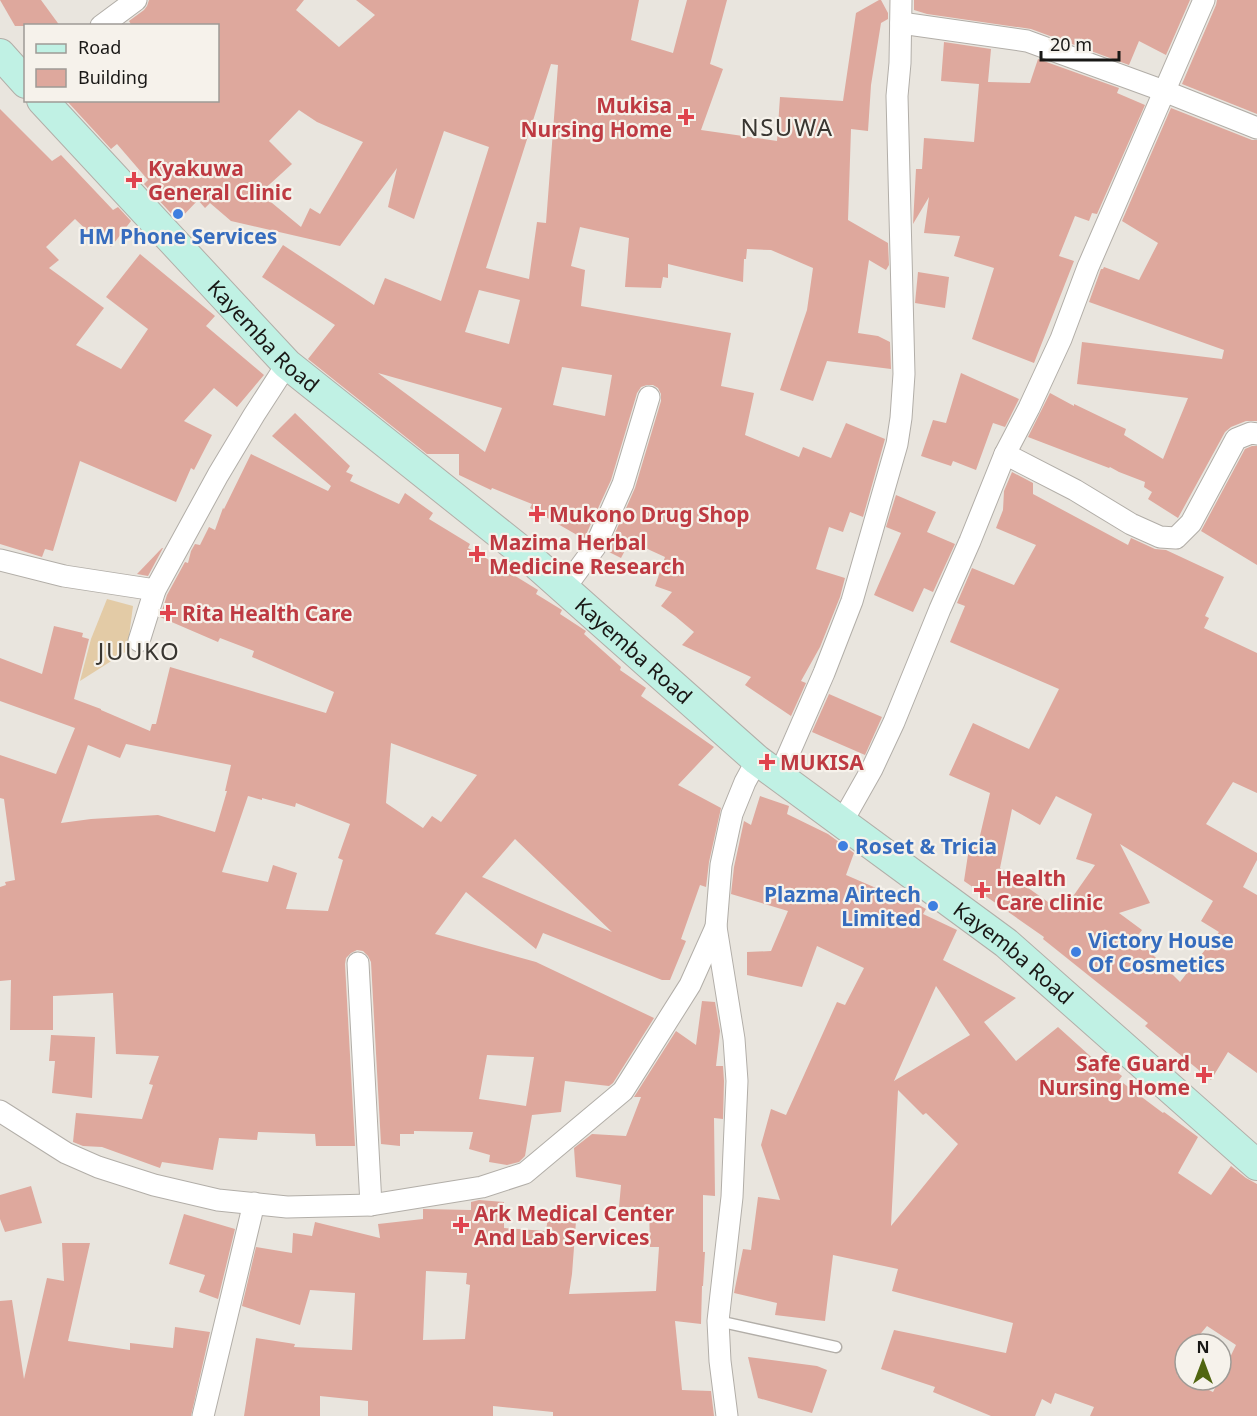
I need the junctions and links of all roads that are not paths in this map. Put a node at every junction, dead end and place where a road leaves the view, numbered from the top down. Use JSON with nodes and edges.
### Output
{"nodes":[{"id":1,"x":136,"y":0,"type":"edge"},
{"id":2,"x":901,"y":0,"type":"edge"},
{"id":3,"x":1204,"y":0,"type":"edge"},
{"id":4,"x":901,"y":23,"type":"junction"},
{"id":5,"x":104,"y":24,"type":"edge"},
{"id":6,"x":0,"y":54,"type":"edge"},
{"id":7,"x":24,"y":80,"type":"edge"},
{"id":8,"x":1164,"y":91,"type":"junction"},
{"id":9,"x":44,"y":102,"type":"edge"},
{"id":10,"x":1257,"y":128,"type":"edge"},
{"id":11,"x":287,"y":364,"type":"junction"},
{"id":12,"x":649,"y":397,"type":"dead end"},
{"id":13,"x":1257,"y":434,"type":"edge"},
{"id":14,"x":1005,"y":454,"type":"junction"},
{"id":15,"x":0,"y":560,"type":"edge"},
{"id":16,"x":564,"y":589,"type":"junction"},
{"id":17,"x":155,"y":591,"type":"junction"},
{"id":18,"x":139,"y":641,"type":"dead end"},
{"id":19,"x":768,"y":768,"type":"junction"},
{"id":20,"x":842,"y":822,"type":"junction"},
{"id":21,"x":716,"y":927,"type":"junction"},
{"id":22,"x":358,"y":963,"type":"dead end"},
{"id":23,"x":0,"y":1111,"type":"edge"},
{"id":24,"x":1257,"y":1165,"type":"edge"},
{"id":25,"x":254,"y":1203,"type":"junction"},
{"id":26,"x":371,"y":1205,"type":"junction"},
{"id":27,"x":718,"y":1321,"type":"junction"},
{"id":28,"x":836,"y":1347,"type":"dead end"},
{"id":29,"x":202,"y":1416,"type":"edge"},
{"id":30,"x":727,"y":1416,"type":"edge"}],
"edges":[{"from":1,"to":5,"type":"street"},
{"from":2,"to":4,"type":"street"},
{"from":3,"to":8,"type":"street"},
{"from":4,"to":8,"type":"street"},
{"from":4,"to":19,"type":"street"},
{"from":6,"to":7,"type":"street","name":"Kayemba Road"},
{"from":8,"to":10,"type":"street"},
{"from":8,"to":14,"type":"street"},
{"from":9,"to":11,"type":"street","name":"Kayemba Road"},
{"from":11,"to":16,"type":"street","name":"Kayemba Road"},
{"from":11,"to":17,"type":"street"},
{"from":12,"to":16,"type":"street"},
{"from":13,"to":14,"type":"street"},
{"from":14,"to":20,"type":"street"},
{"from":15,"to":17,"type":"street"},
{"from":16,"to":19,"type":"street","name":"Kayemba Road"},
{"from":17,"to":18,"type":"street"},
{"from":19,"to":20,"type":"street","name":"Kayemba Road"},
{"from":19,"to":21,"type":"street"},
{"from":20,"to":24,"type":"street","name":"Kayemba Road"},
{"from":21,"to":26,"type":"street"},
{"from":21,"to":27,"type":"street"},
{"from":22,"to":26,"type":"street"},
{"from":23,"to":25,"type":"street"},
{"from":25,"to":26,"type":"street"},
{"from":25,"to":29,"type":"street"},
{"from":27,"to":28,"type":"lane"},
{"from":27,"to":30,"type":"street"}]}
